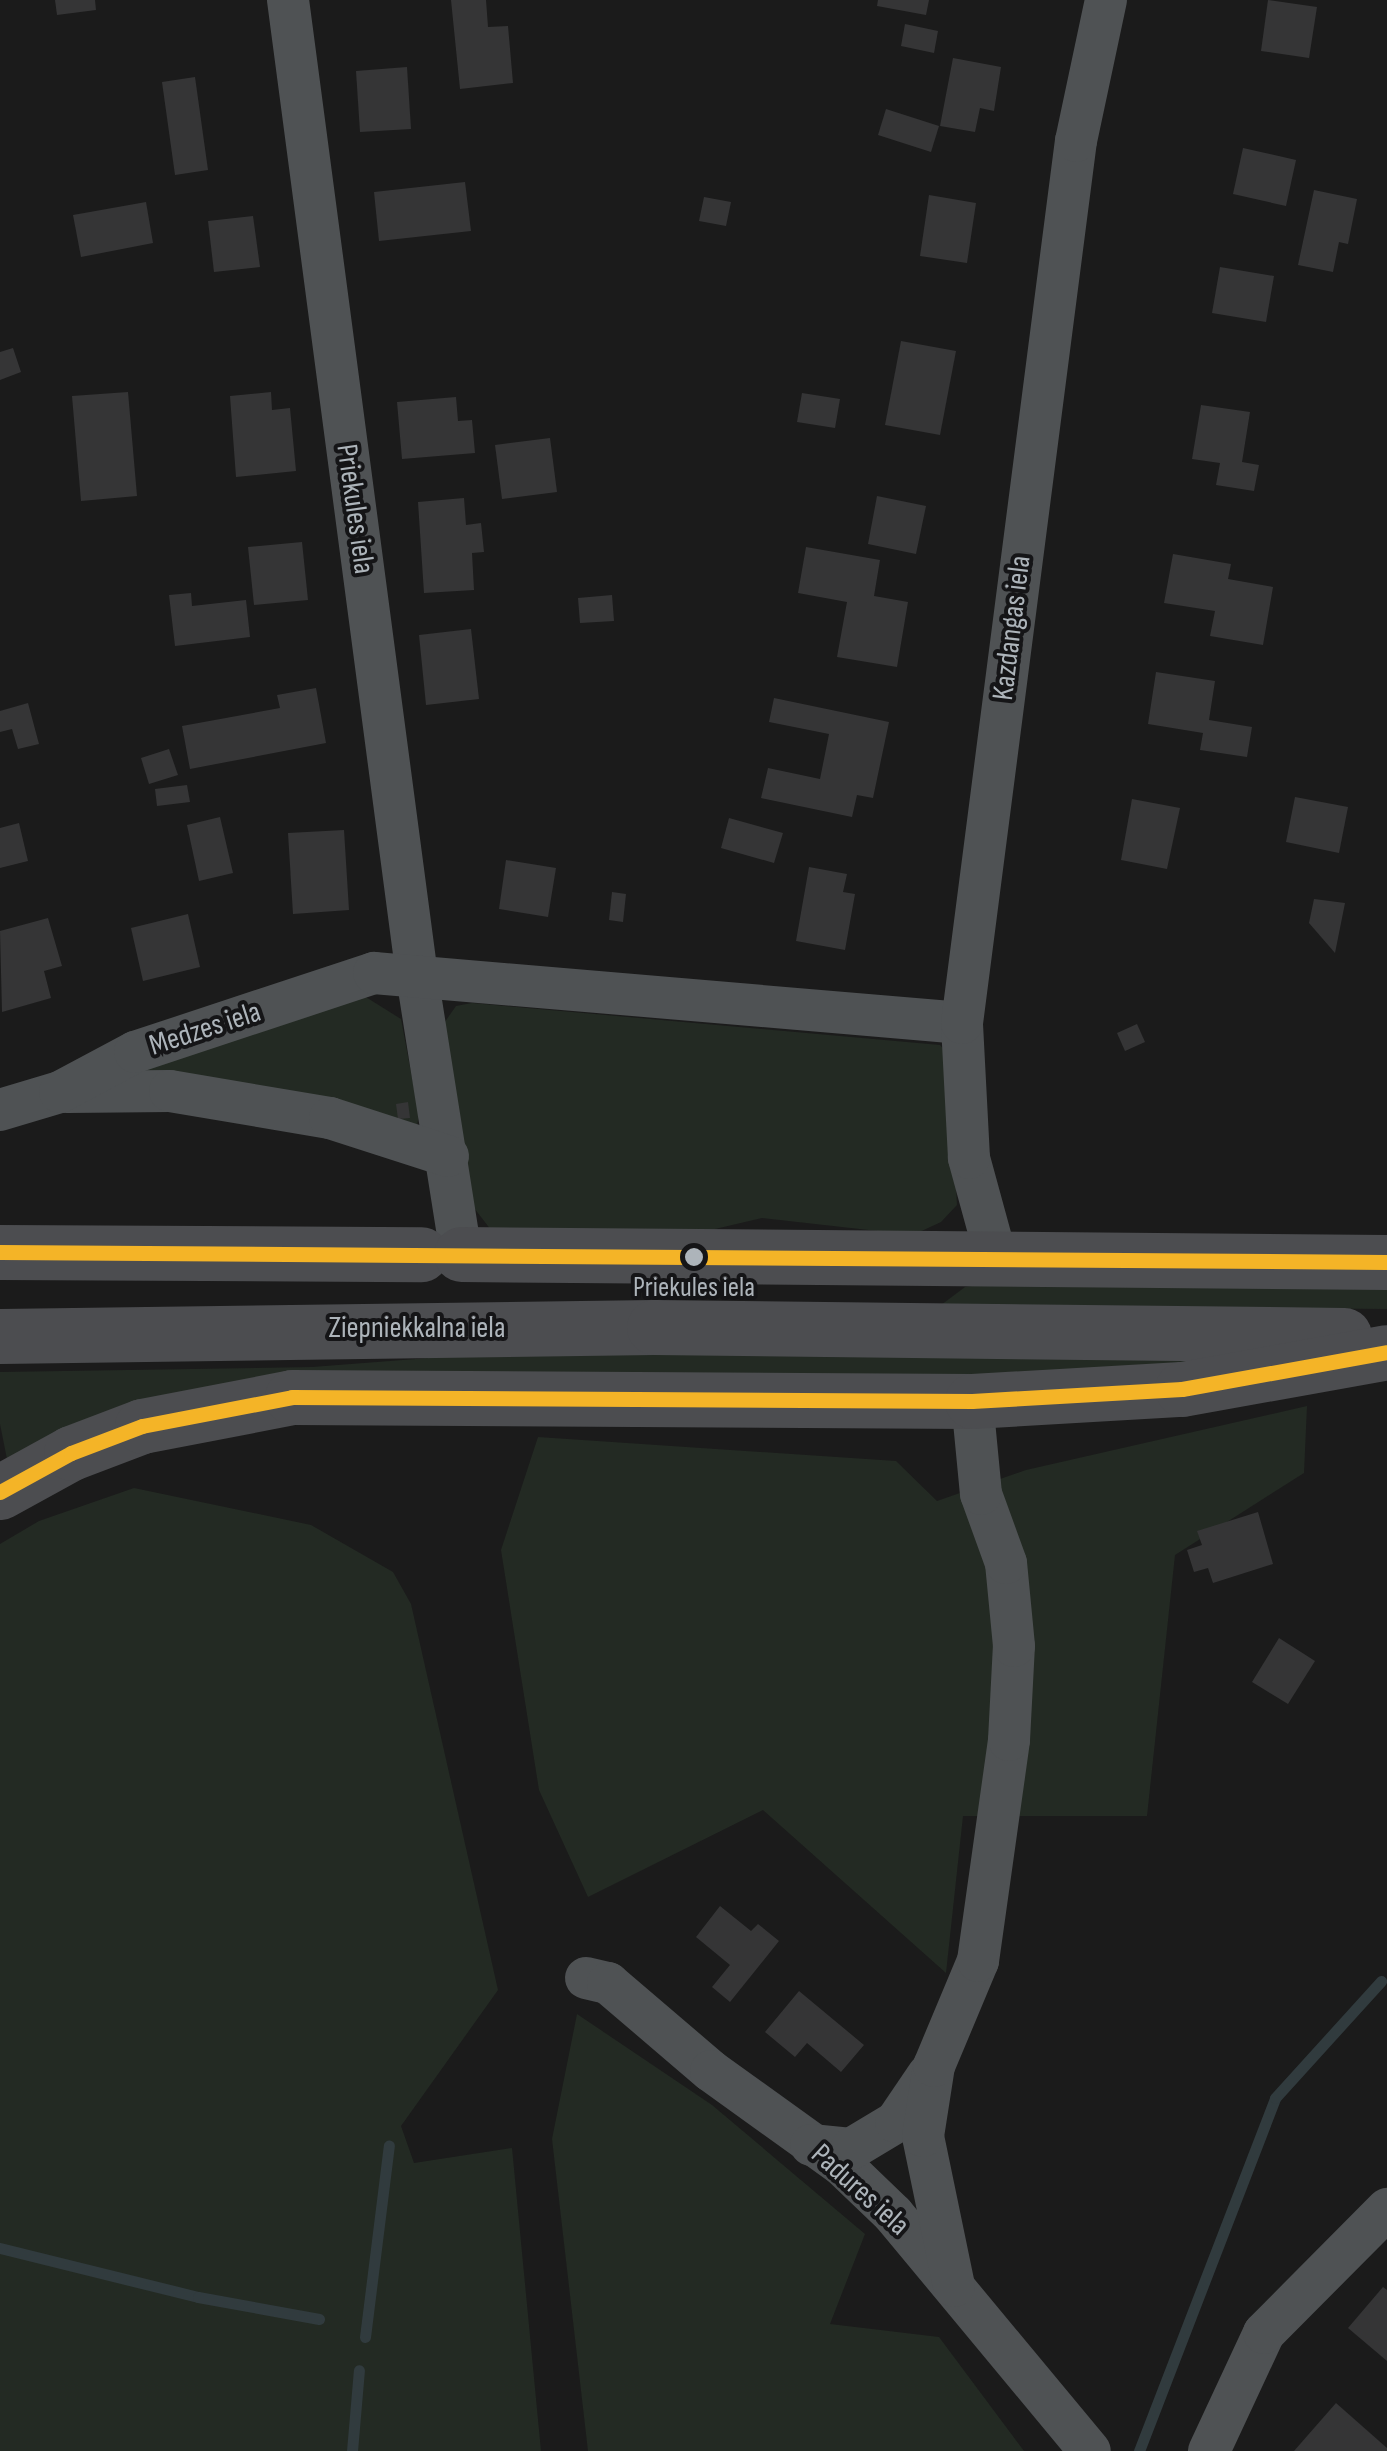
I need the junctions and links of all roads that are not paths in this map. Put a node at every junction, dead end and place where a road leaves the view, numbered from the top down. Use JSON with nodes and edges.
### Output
{"nodes":[{"id":1,"x":288,"y":0,"type":"edge"},
{"id":2,"x":1106,"y":0,"type":"edge"},
{"id":3,"x":417,"y":976,"type":"junction"},
{"id":4,"x":962,"y":1024,"type":"junction"},
{"id":5,"x":60,"y":1092,"type":"junction"},
{"id":6,"x":0,"y":1110,"type":"edge"},
{"id":7,"x":448,"y":1156,"type":"junction"},
{"id":8,"x":0,"y":1252,"type":"edge"},
{"id":9,"x":441,"y":1254,"type":"junction"},
{"id":10,"x":996,"y":1258,"type":"junction"},
{"id":11,"x":1387,"y":1262,"type":"edge"},
{"id":12,"x":835,"y":1330,"type":"junction"},
{"id":13,"x":0,"y":1336,"type":"edge"},
{"id":14,"x":1387,"y":1336,"type":"edge"},
{"id":15,"x":1387,"y":1352,"type":"edge"},
{"id":16,"x":972,"y":1401,"type":"junction"},
{"id":17,"x":0,"y":1492,"type":"edge"},
{"id":18,"x":586,"y":1978,"type":"dead end"},
{"id":19,"x":934,"y":2066,"type":"junction"},
{"id":20,"x":811,"y":2145,"type":"junction"},
{"id":21,"x":1387,"y":2210,"type":"edge"},
{"id":22,"x":954,"y":2286,"type":"junction"},
{"id":23,"x":1090,"y":2451,"type":"edge"},
{"id":24,"x":1210,"y":2451,"type":"edge"}],
"edges":[{"from":1,"to":3,"type":"street","name":"Priekules iela"},
{"from":2,"to":4,"type":"street","name":"Kazdangas iela"},
{"from":3,"to":4,"type":"street","name":"Medzes iela"},
{"from":3,"to":5,"type":"street","name":"Medzes iela"},
{"from":3,"to":7,"type":"street","name":"Priekules iela"},
{"from":4,"to":10,"type":"street","name":"Kazdangas iela"},
{"from":5,"to":6,"type":"street","name":"Medzes iela"},
{"from":5,"to":7,"type":"street"},
{"from":7,"to":9,"type":"street","name":"Priekules iela"},
{"from":8,"to":9,"type":"highway","name":"Ziepniekkalna iela"},
{"from":9,"to":10,"type":"highway","name":"Ziepniekkalna iela"},
{"from":10,"to":11,"type":"highway","name":"Ziepniekkalna iela"},
{"from":10,"to":12,"type":"highway","name":"Ziepniekkalna iela"},
{"from":12,"to":13,"type":"highway","name":"Ziepniekkalna iela"},
{"from":12,"to":14,"type":"highway","name":"Ziepniekkalna iela"},
{"from":15,"to":16,"type":"highway"},
{"from":16,"to":17,"type":"highway"},
{"from":16,"to":19,"type":"street"},
{"from":18,"to":20,"type":"street","name":"Padures iela"},
{"from":19,"to":20,"type":"street"},
{"from":19,"to":22,"type":"street"},
{"from":20,"to":22,"type":"street","name":"Padures iela"},
{"from":21,"to":24,"type":"street"},
{"from":22,"to":23,"type":"street","name":"Padures iela"}]}
